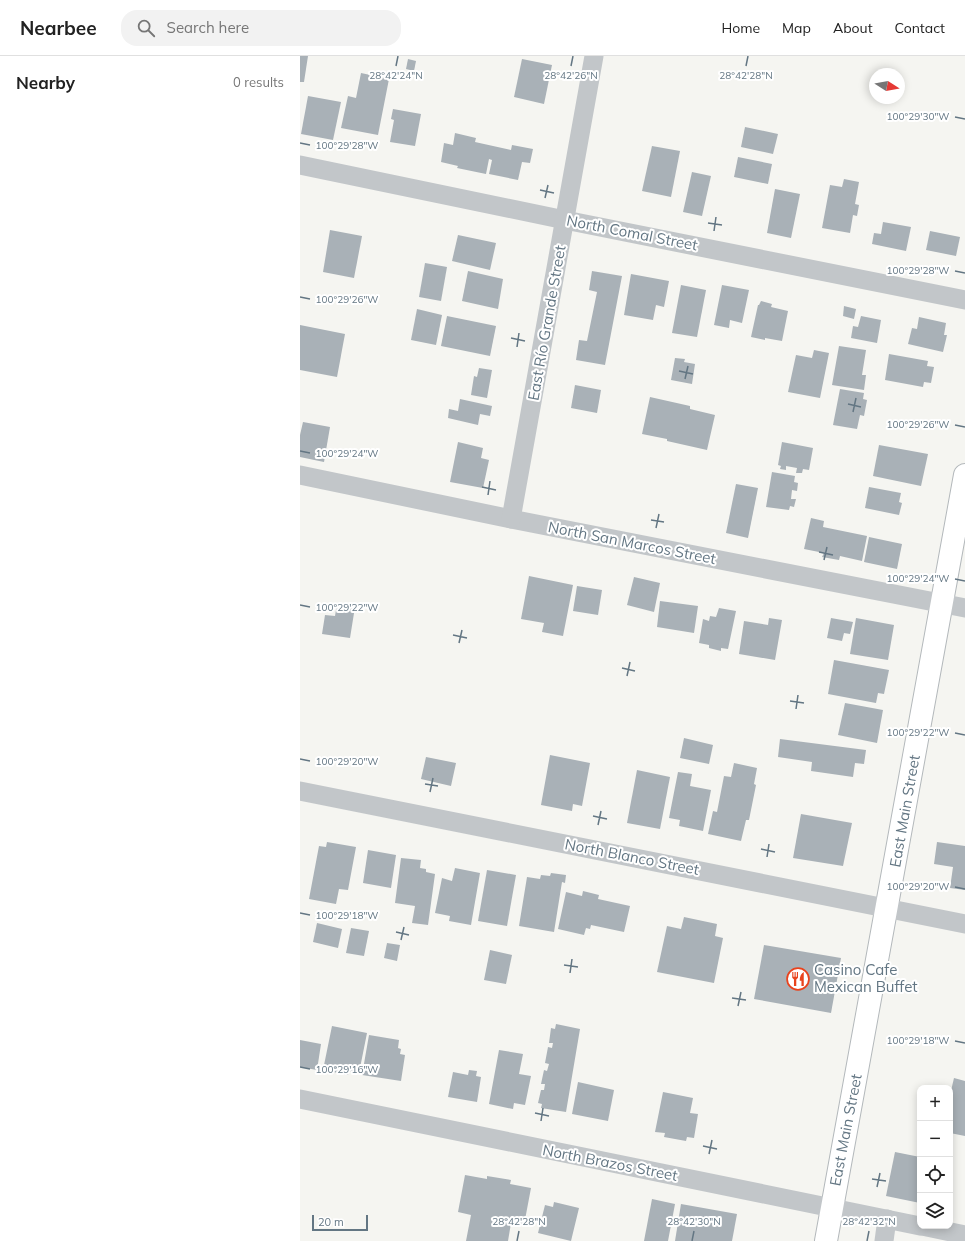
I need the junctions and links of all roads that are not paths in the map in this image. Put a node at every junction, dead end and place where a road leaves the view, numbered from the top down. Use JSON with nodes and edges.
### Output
{"nodes":[{"id":1,"x":594,"y":56,"type":"edge"},
{"id":2,"x":300,"y":165,"type":"edge"},
{"id":3,"x":565,"y":220,"type":"junction"},
{"id":4,"x":965,"y":300,"type":"edge"},
{"id":5,"x":300,"y":475,"type":"edge"},
{"id":6,"x":965,"y":475,"type":"edge"},
{"id":7,"x":511,"y":519,"type":"junction"},
{"id":8,"x":942,"y":603,"type":"junction"},
{"id":9,"x":965,"y":608,"type":"edge"},
{"id":10,"x":300,"y":791,"type":"edge"},
{"id":11,"x":888,"y":908,"type":"junction"},
{"id":12,"x":965,"y":924,"type":"edge"},
{"id":13,"x":300,"y":1100,"type":"edge"},
{"id":14,"x":832,"y":1208,"type":"junction"},
{"id":15,"x":888,"y":1219,"type":"junction"},
{"id":16,"x":917,"y":1225,"type":"edge"},
{"id":17,"x":936,"y":1229,"type":"edge"},
{"id":18,"x":965,"y":1235,"type":"edge"},
{"id":19,"x":826,"y":1241,"type":"edge"},
{"id":20,"x":884,"y":1241,"type":"edge"}],
"edges":[{"from":1,"to":3,"type":"street","name":"East Río Grande Street"},
{"from":2,"to":3,"type":"street","name":"North Comal Street"},
{"from":3,"to":4,"type":"street","name":"North Comal Street"},
{"from":3,"to":7,"type":"street","name":"East Río Grande Street"},
{"from":5,"to":7,"type":"street","name":"North San Marcos Street"},
{"from":6,"to":8,"type":"main road","name":"East Main Street"},
{"from":7,"to":8,"type":"street","name":"North San Marcos Street"},
{"from":8,"to":9,"type":"street","name":"North San Marcos Street"},
{"from":8,"to":11,"type":"main road","name":"East Main Street"},
{"from":10,"to":11,"type":"street","name":"North Blanco Street"},
{"from":11,"to":12,"type":"street","name":"North Blanco Street"},
{"from":11,"to":14,"type":"main road","name":"East Main Street"},
{"from":13,"to":14,"type":"street","name":"North Brazos Street"},
{"from":14,"to":15,"type":"street","name":"North Brazos Street"},
{"from":14,"to":19,"type":"main road","name":"East Main Street"},
{"from":15,"to":16,"type":"street","name":"North Brazos Street"},
{"from":15,"to":20,"type":"street"},
{"from":17,"to":18,"type":"street","name":"North Brazos Street"}]}
